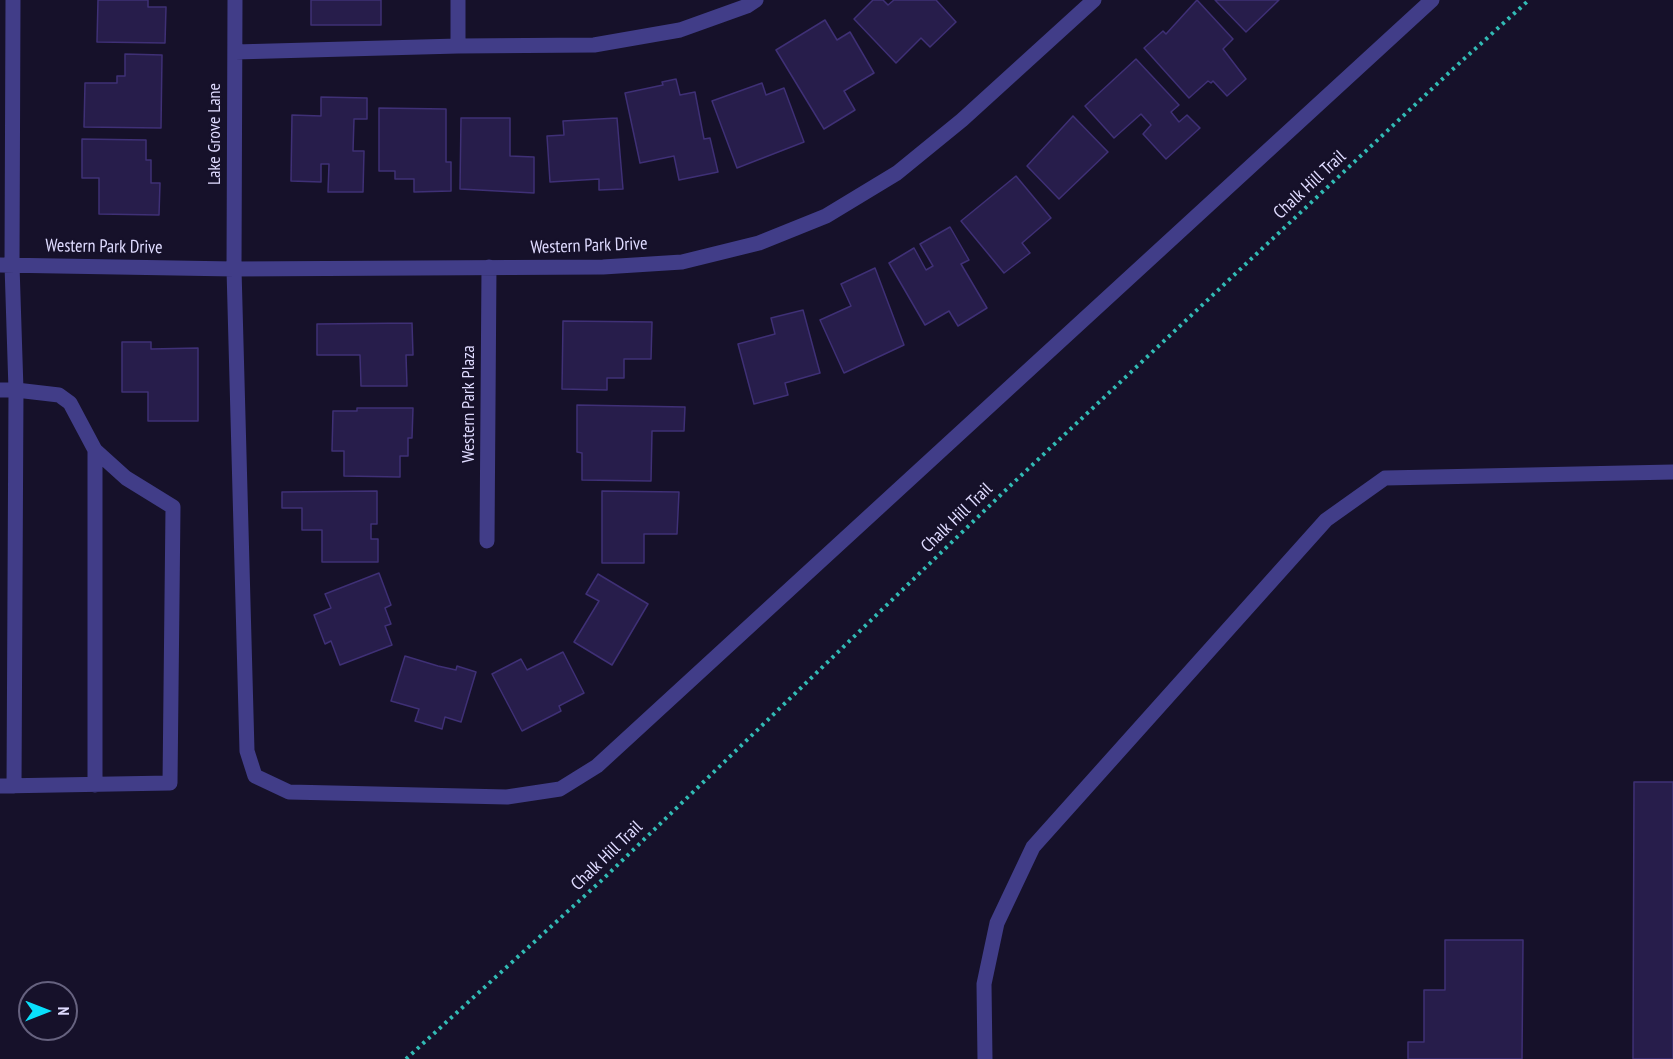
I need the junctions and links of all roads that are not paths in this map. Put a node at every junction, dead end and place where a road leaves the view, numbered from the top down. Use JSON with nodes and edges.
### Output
{"nodes":[{"id":1,"x":13,"y":0,"type":"edge"},
{"id":2,"x":236,"y":0,"type":"edge"},
{"id":3,"x":458,"y":0,"type":"edge"},
{"id":4,"x":756,"y":0,"type":"edge"},
{"id":5,"x":1094,"y":0,"type":"edge"},
{"id":6,"x":1432,"y":0,"type":"edge"},
{"id":7,"x":458,"y":46,"type":"junction"},
{"id":8,"x":235,"y":52,"type":"junction"},
{"id":9,"x":6,"y":265,"type":"edge"},
{"id":10,"x":489,"y":267,"type":"junction"},
{"id":11,"x":234,"y":269,"type":"junction"},
{"id":12,"x":0,"y":390,"type":"edge"},
{"id":13,"x":16,"y":390,"type":"junction"},
{"id":14,"x":95,"y":450,"type":"junction"},
{"id":15,"x":1673,"y":472,"type":"edge"},
{"id":16,"x":487,"y":541,"type":"dead end"},
{"id":17,"x":95,"y":785,"type":"junction"},
{"id":18,"x":7,"y":786,"type":"edge"},
{"id":19,"x":985,"y":1059,"type":"edge"}],
"edges":[{"from":1,"to":9,"type":"street"},
{"from":2,"to":8,"type":"street","name":"Lake Grove Lane"},
{"from":3,"to":7,"type":"street"},
{"from":4,"to":7,"type":"street"},
{"from":5,"to":10,"type":"street","name":"Western Park Drive"},
{"from":6,"to":11,"type":"street","name":"Lake Grove Lane"},
{"from":7,"to":8,"type":"street"},
{"from":8,"to":11,"type":"street","name":"Lake Grove Lane"},
{"from":9,"to":11,"type":"street","name":"Western Park Drive"},
{"from":9,"to":13,"type":"street"},
{"from":10,"to":11,"type":"street","name":"Western Park Drive"},
{"from":10,"to":16,"type":"street","name":"Western Park Plaza"},
{"from":12,"to":13,"type":"street"},
{"from":13,"to":14,"type":"street"},
{"from":13,"to":18,"type":"street"},
{"from":14,"to":17,"type":"street"},
{"from":14,"to":17,"type":"street"},
{"from":15,"to":19,"type":"street"},
{"from":17,"to":18,"type":"street"}]}
